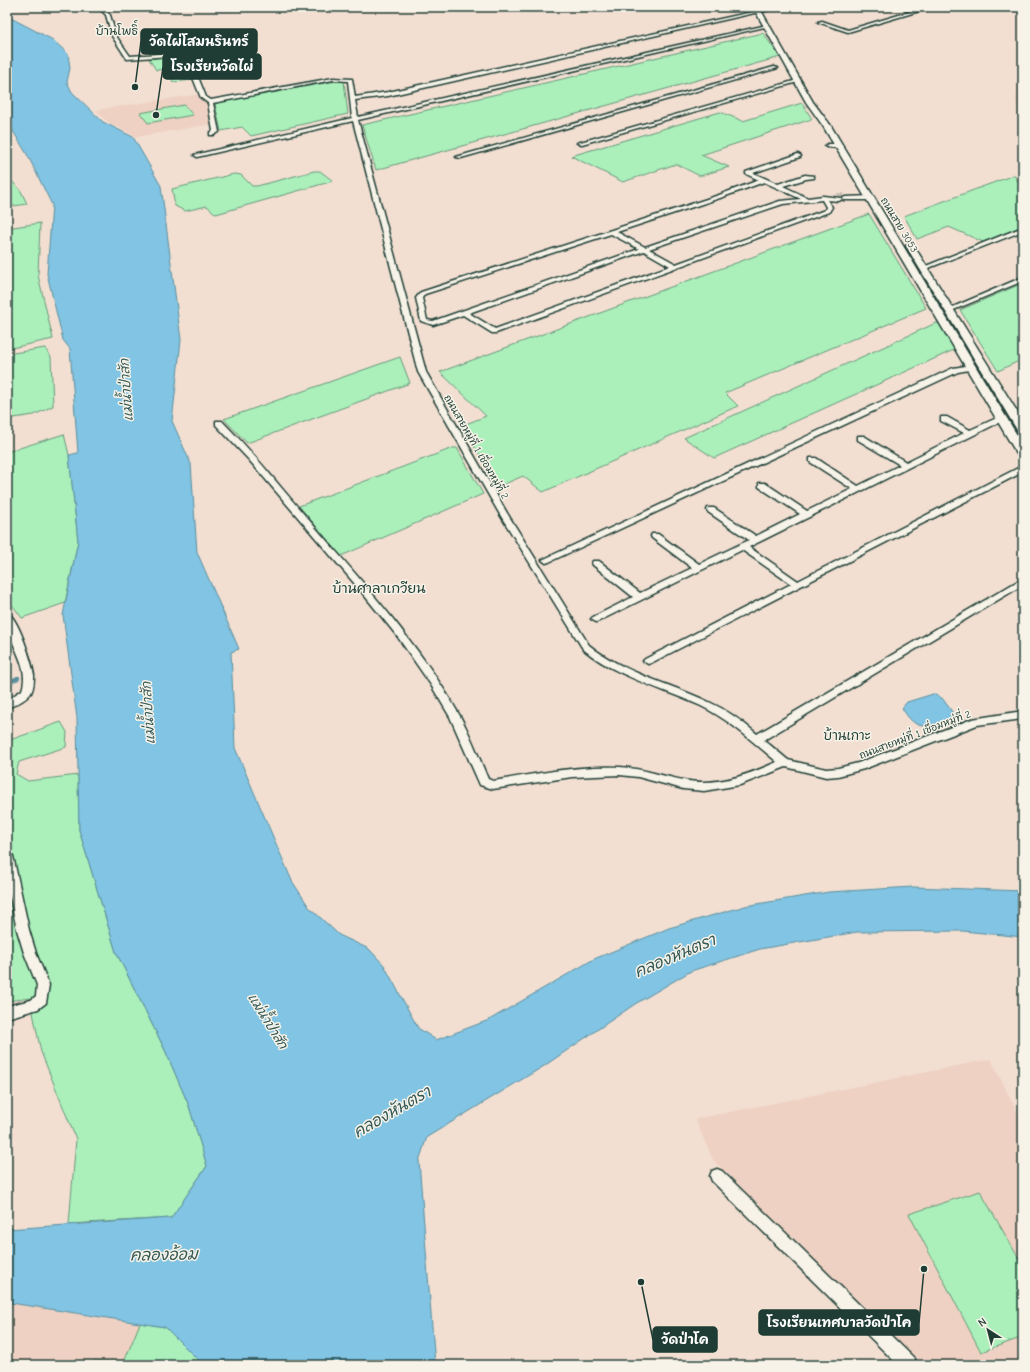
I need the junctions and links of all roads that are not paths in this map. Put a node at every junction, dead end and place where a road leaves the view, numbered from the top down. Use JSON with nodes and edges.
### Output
{"nodes":[{"id":1,"x":100,"y":7,"type":"edge"},
{"id":2,"x":778,"y":7,"type":"edge"},
{"id":3,"x":903,"y":7,"type":"edge"},
{"id":4,"x":931,"y":7,"type":"edge"},
{"id":5,"x":761,"y":9,"type":"edge"},
{"id":6,"x":915,"y":12,"type":"junction"},
{"id":7,"x":820,"y":22,"type":"dead end"},
{"id":8,"x":767,"y":26,"type":"junction"},
{"id":9,"x":790,"y":65,"type":"junction"},
{"id":10,"x":799,"y":81,"type":"junction"},
{"id":11,"x":818,"y":97,"type":"dead end"},
{"id":12,"x":353,"y":99,"type":"junction"},
{"id":13,"x":210,"y":102,"type":"junction"},
{"id":14,"x":817,"y":112,"type":"junction"},
{"id":15,"x":355,"y":118,"type":"junction"},
{"id":16,"x":212,"y":134,"type":"dead end"},
{"id":17,"x":580,"y":143,"type":"dead end"},
{"id":18,"x":828,"y":146,"type":"dead end"},
{"id":19,"x":839,"y":146,"type":"junction"},
{"id":20,"x":197,"y":155,"type":"dead end"},
{"id":21,"x":798,"y":156,"type":"dead end"},
{"id":22,"x":459,"y":157,"type":"dead end"},
{"id":23,"x":812,"y":177,"type":"dead end"},
{"id":24,"x":764,"y":180,"type":"junction"},
{"id":25,"x":778,"y":186,"type":"junction"},
{"id":26,"x":873,"y":196,"type":"junction"},
{"id":27,"x":826,"y":198,"type":"junction"},
{"id":28,"x":807,"y":199,"type":"junction"},
{"id":29,"x":1023,"y":229,"type":"edge"},
{"id":30,"x":611,"y":231,"type":"junction"},
{"id":31,"x":904,"y":235,"type":"dead end"},
{"id":32,"x":644,"y":249,"type":"junction"},
{"id":33,"x":676,"y":266,"type":"junction"},
{"id":34,"x":924,"y":268,"type":"junction"},
{"id":35,"x":1023,"y":279,"type":"edge"},
{"id":36,"x":949,"y":310,"type":"junction"},
{"id":37,"x":464,"y":312,"type":"junction"},
{"id":38,"x":972,"y":367,"type":"junction"},
{"id":39,"x":1002,"y":419,"type":"junction"},
{"id":40,"x":944,"y":420,"type":"dead end"},
{"id":41,"x":219,"y":423,"type":"dead end"},
{"id":42,"x":1023,"y":430,"type":"edge"},
{"id":43,"x":969,"y":433,"type":"junction"},
{"id":44,"x":861,"y":438,"type":"dead end"},
{"id":45,"x":1023,"y":454,"type":"edge"},
{"id":46,"x":813,"y":460,"type":"dead end"},
{"id":47,"x":906,"y":465,"type":"junction"},
{"id":48,"x":1023,"y":469,"type":"edge"},
{"id":49,"x":762,"y":485,"type":"dead end"},
{"id":50,"x":858,"y":489,"type":"junction"},
{"id":51,"x":711,"y":510,"type":"dead end"},
{"id":52,"x":806,"y":514,"type":"junction"},
{"id":53,"x":655,"y":536,"type":"dead end"},
{"id":54,"x":755,"y":540,"type":"junction"},
{"id":55,"x":742,"y":546,"type":"junction"},
{"id":56,"x":546,"y":560,"type":"dead end"},
{"id":57,"x":596,"y":563,"type":"dead end"},
{"id":58,"x":698,"y":568,"type":"junction"},
{"id":59,"x":1023,"y":581,"type":"edge"},
{"id":60,"x":798,"y":585,"type":"junction"},
{"id":61,"x":639,"y":597,"type":"junction"},
{"id":62,"x":7,"y":616,"type":"edge"},
{"id":63,"x":596,"y":619,"type":"dead end"},
{"id":64,"x":648,"y":661,"type":"dead end"},
{"id":65,"x":7,"y":704,"type":"edge"},
{"id":66,"x":1023,"y":715,"type":"edge"},
{"id":67,"x":757,"y":739,"type":"junction"},
{"id":68,"x":785,"y":764,"type":"junction"},
{"id":69,"x":7,"y":856,"type":"edge"},
{"id":70,"x":7,"y":1012,"type":"edge"},
{"id":71,"x":717,"y":1176,"type":"dead end"},
{"id":72,"x":909,"y":1365,"type":"edge"}],
"edges":[{"from":1,"to":13,"type":"street"},
{"from":2,"to":5,"type":"street"},
{"from":3,"to":6,"type":"street"},
{"from":4,"to":6,"type":"street"},
{"from":5,"to":8,"type":"main road","name":"ถนนสาย 3053"},
{"from":5,"to":11,"type":"main road"},
{"from":5,"to":12,"type":"street"},
{"from":6,"to":7,"type":"street"},
{"from":8,"to":9,"type":"main road","name":"ถนนสาย 3053"},
{"from":8,"to":15,"type":"street"},
{"from":9,"to":10,"type":"main road","name":"ถนนสาย 3053"},
{"from":9,"to":22,"type":"street"},
{"from":10,"to":14,"type":"main road","name":"ถนนสาย 3053"},
{"from":10,"to":17,"type":"street"},
{"from":12,"to":13,"type":"street","name":"ถนนสายหมู่ที่ 1 เชื่อมหมู่ที่ 2"},
{"from":12,"to":15,"type":"street","name":"ถนนสายหมู่ที่ 1 เชื่อมหมู่ที่ 2"},
{"from":13,"to":16,"type":"street"},
{"from":14,"to":19,"type":"main road","name":"ถนนสาย 3053"},
{"from":14,"to":26,"type":"main road","name":"ถนนสาย 3053"},
{"from":15,"to":20,"type":"street"},
{"from":15,"to":67,"type":"street","name":"ถนนสายหมู่ที่ 1 เชื่อมหมู่ที่ 2"},
{"from":18,"to":19,"type":"street"},
{"from":19,"to":26,"type":"main road","name":"ถนนสาย 3053"},
{"from":21,"to":24,"type":"street"},
{"from":23,"to":25,"type":"street"},
{"from":24,"to":25,"type":"street"},
{"from":24,"to":30,"type":"street"},
{"from":25,"to":28,"type":"street"},
{"from":26,"to":27,"type":"street"},
{"from":26,"to":38,"type":"main road","name":"ถนนสาย 3053"},
{"from":27,"to":28,"type":"street"},
{"from":27,"to":33,"type":"street"},
{"from":28,"to":32,"type":"street"},
{"from":29,"to":34,"type":"street"},
{"from":30,"to":32,"type":"street"},
{"from":30,"to":37,"type":"street"},
{"from":31,"to":34,"type":"main road","name":"ถนนสาย 3053"},
{"from":32,"to":33,"type":"street"},
{"from":32,"to":37,"type":"street"},
{"from":33,"to":37,"type":"street"},
{"from":34,"to":36,"type":"main road","name":"ถนนสาย 3053"},
{"from":35,"to":36,"type":"street"},
{"from":36,"to":42,"type":"main road","name":"ถนนสาย 3053"},
{"from":38,"to":39,"type":"main road","name":"ถนนสาย 3053"},
{"from":38,"to":56,"type":"street"},
{"from":39,"to":43,"type":"street"},
{"from":39,"to":45,"type":"main road","name":"ถนนสาย 3053"},
{"from":40,"to":43,"type":"street"},
{"from":41,"to":68,"type":"street"},
{"from":43,"to":47,"type":"street"},
{"from":44,"to":47,"type":"street"},
{"from":46,"to":50,"type":"street"},
{"from":47,"to":50,"type":"street"},
{"from":48,"to":60,"type":"street"},
{"from":49,"to":52,"type":"street"},
{"from":50,"to":52,"type":"street"},
{"from":51,"to":54,"type":"street"},
{"from":52,"to":54,"type":"street"},
{"from":53,"to":58,"type":"street"},
{"from":54,"to":55,"type":"street"},
{"from":55,"to":58,"type":"street"},
{"from":55,"to":60,"type":"street"},
{"from":57,"to":61,"type":"street"},
{"from":58,"to":61,"type":"street"},
{"from":59,"to":67,"type":"street"},
{"from":60,"to":64,"type":"street"},
{"from":61,"to":63,"type":"street"},
{"from":62,"to":65,"type":"street"},
{"from":66,"to":68,"type":"street","name":"ถนนสายหมู่ที่ 1 เชื่อมหมู่ที่ 2"},
{"from":67,"to":68,"type":"street","name":"ถนนสายหมู่ที่ 1 เชื่อมหมู่ที่ 2"},
{"from":69,"to":70,"type":"street"},
{"from":71,"to":72,"type":"street"}]}
